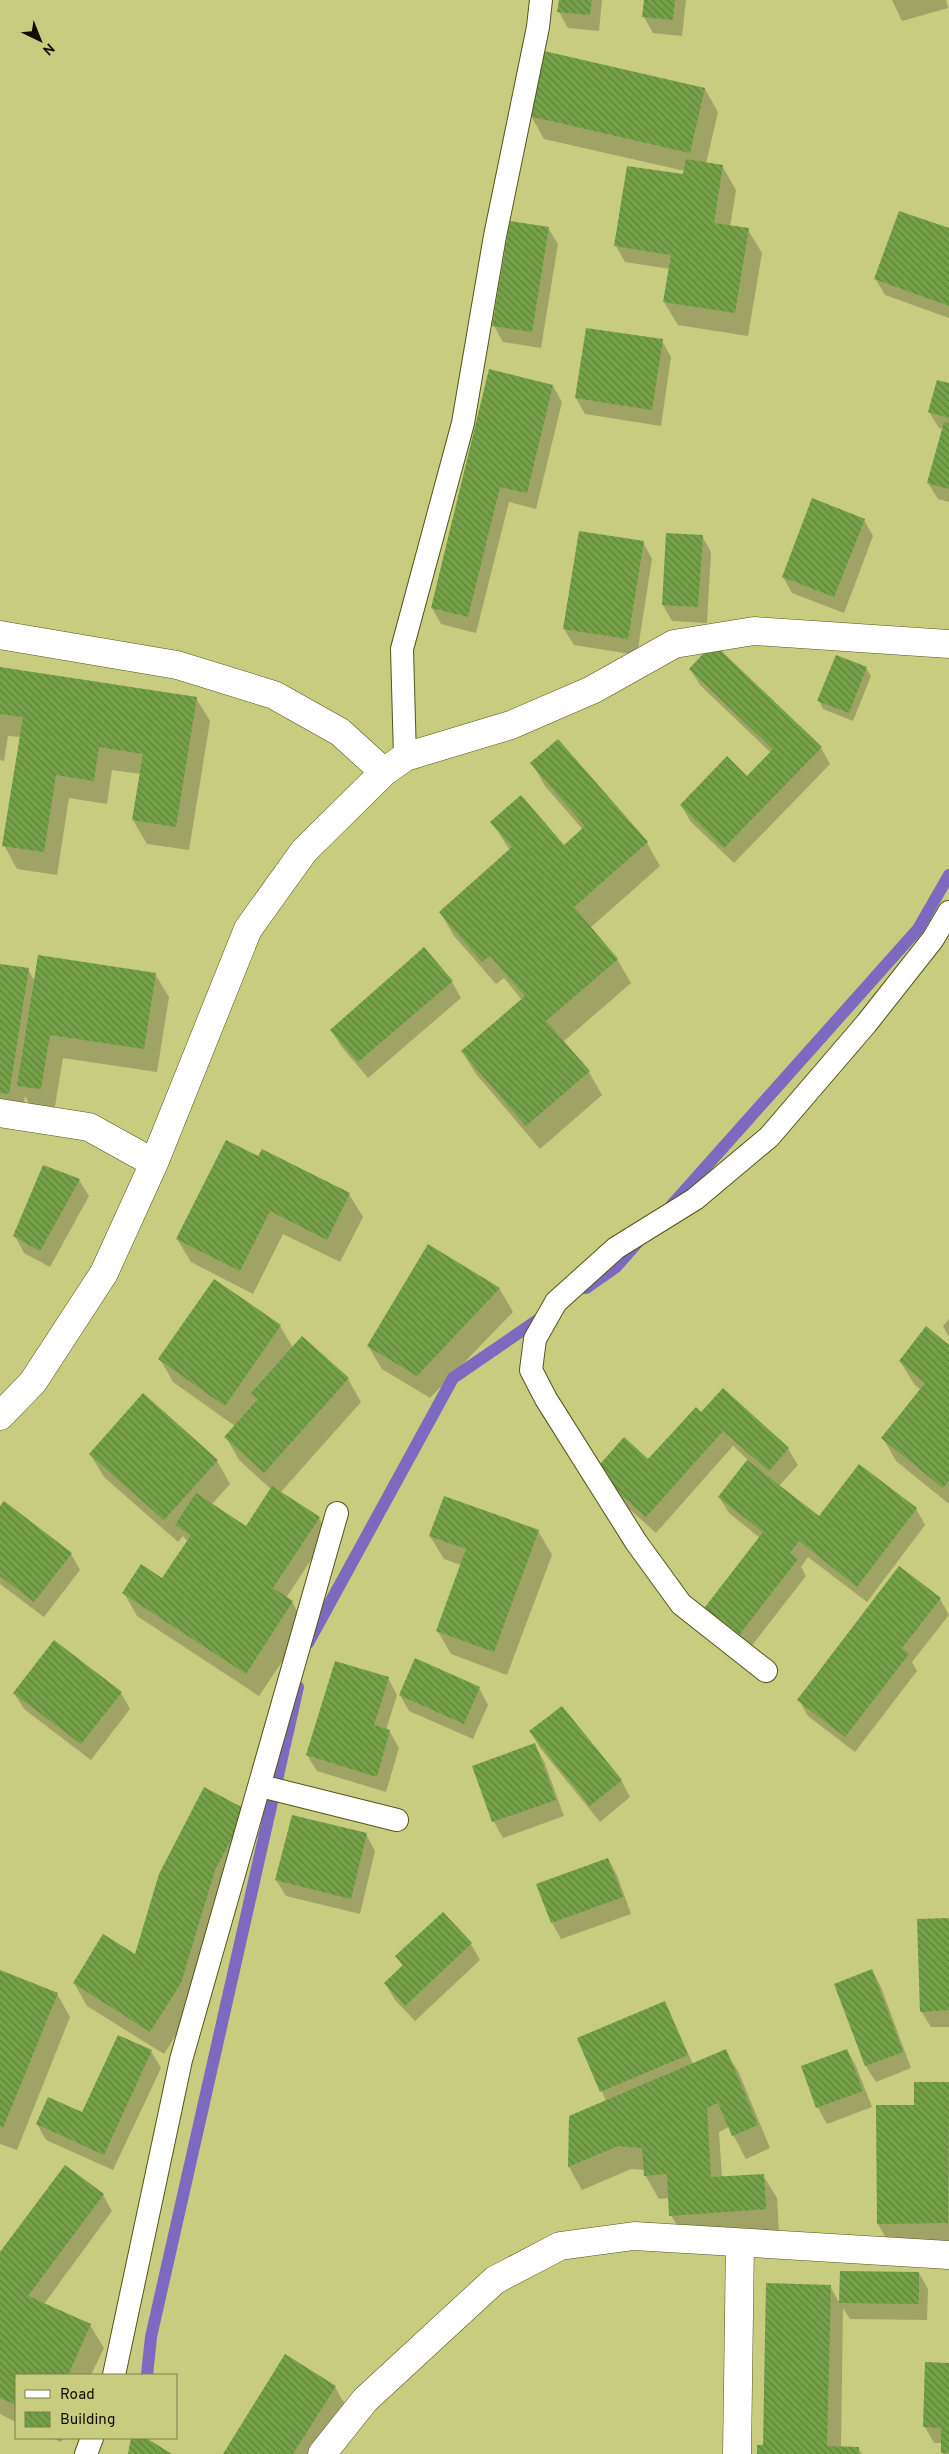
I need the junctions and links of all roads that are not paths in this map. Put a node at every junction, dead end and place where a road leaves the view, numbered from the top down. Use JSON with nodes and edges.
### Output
{"nodes":[{"id":1,"x":541,"y":0,"type":"edge"},
{"id":2,"x":0,"y":636,"type":"edge"},
{"id":3,"x":949,"y":644,"type":"edge"},
{"id":4,"x":394,"y":764,"type":"junction"},
{"id":5,"x":949,"y":912,"type":"edge"},
{"id":6,"x":0,"y":1114,"type":"edge"},
{"id":7,"x":154,"y":1163,"type":"junction"},
{"id":8,"x":0,"y":1416,"type":"edge"},
{"id":9,"x":337,"y":1513,"type":"dead end"},
{"id":10,"x":766,"y":1671,"type":"dead end"},
{"id":11,"x":261,"y":1786,"type":"junction"},
{"id":12,"x":397,"y":1820,"type":"dead end"},
{"id":13,"x":740,"y":2243,"type":"junction"},
{"id":14,"x":949,"y":2255,"type":"edge"},
{"id":15,"x":114,"y":2374,"type":"edge"},
{"id":16,"x":92,"y":2439,"type":"edge"},
{"id":17,"x":86,"y":2454,"type":"edge"},
{"id":18,"x":322,"y":2454,"type":"edge"},
{"id":19,"x":737,"y":2454,"type":"edge"}],
"edges":[{"from":1,"to":4,"type":"lane"},
{"from":2,"to":4,"type":"street"},
{"from":3,"to":4,"type":"street"},
{"from":4,"to":7,"type":"street"},
{"from":5,"to":10,"type":"lane"},
{"from":6,"to":7,"type":"street"},
{"from":7,"to":8,"type":"street"},
{"from":9,"to":11,"type":"lane"},
{"from":11,"to":12,"type":"lane"},
{"from":11,"to":15,"type":"lane"},
{"from":13,"to":14,"type":"street"},
{"from":13,"to":18,"type":"street"},
{"from":13,"to":19,"type":"street"},
{"from":16,"to":17,"type":"lane"}]}
